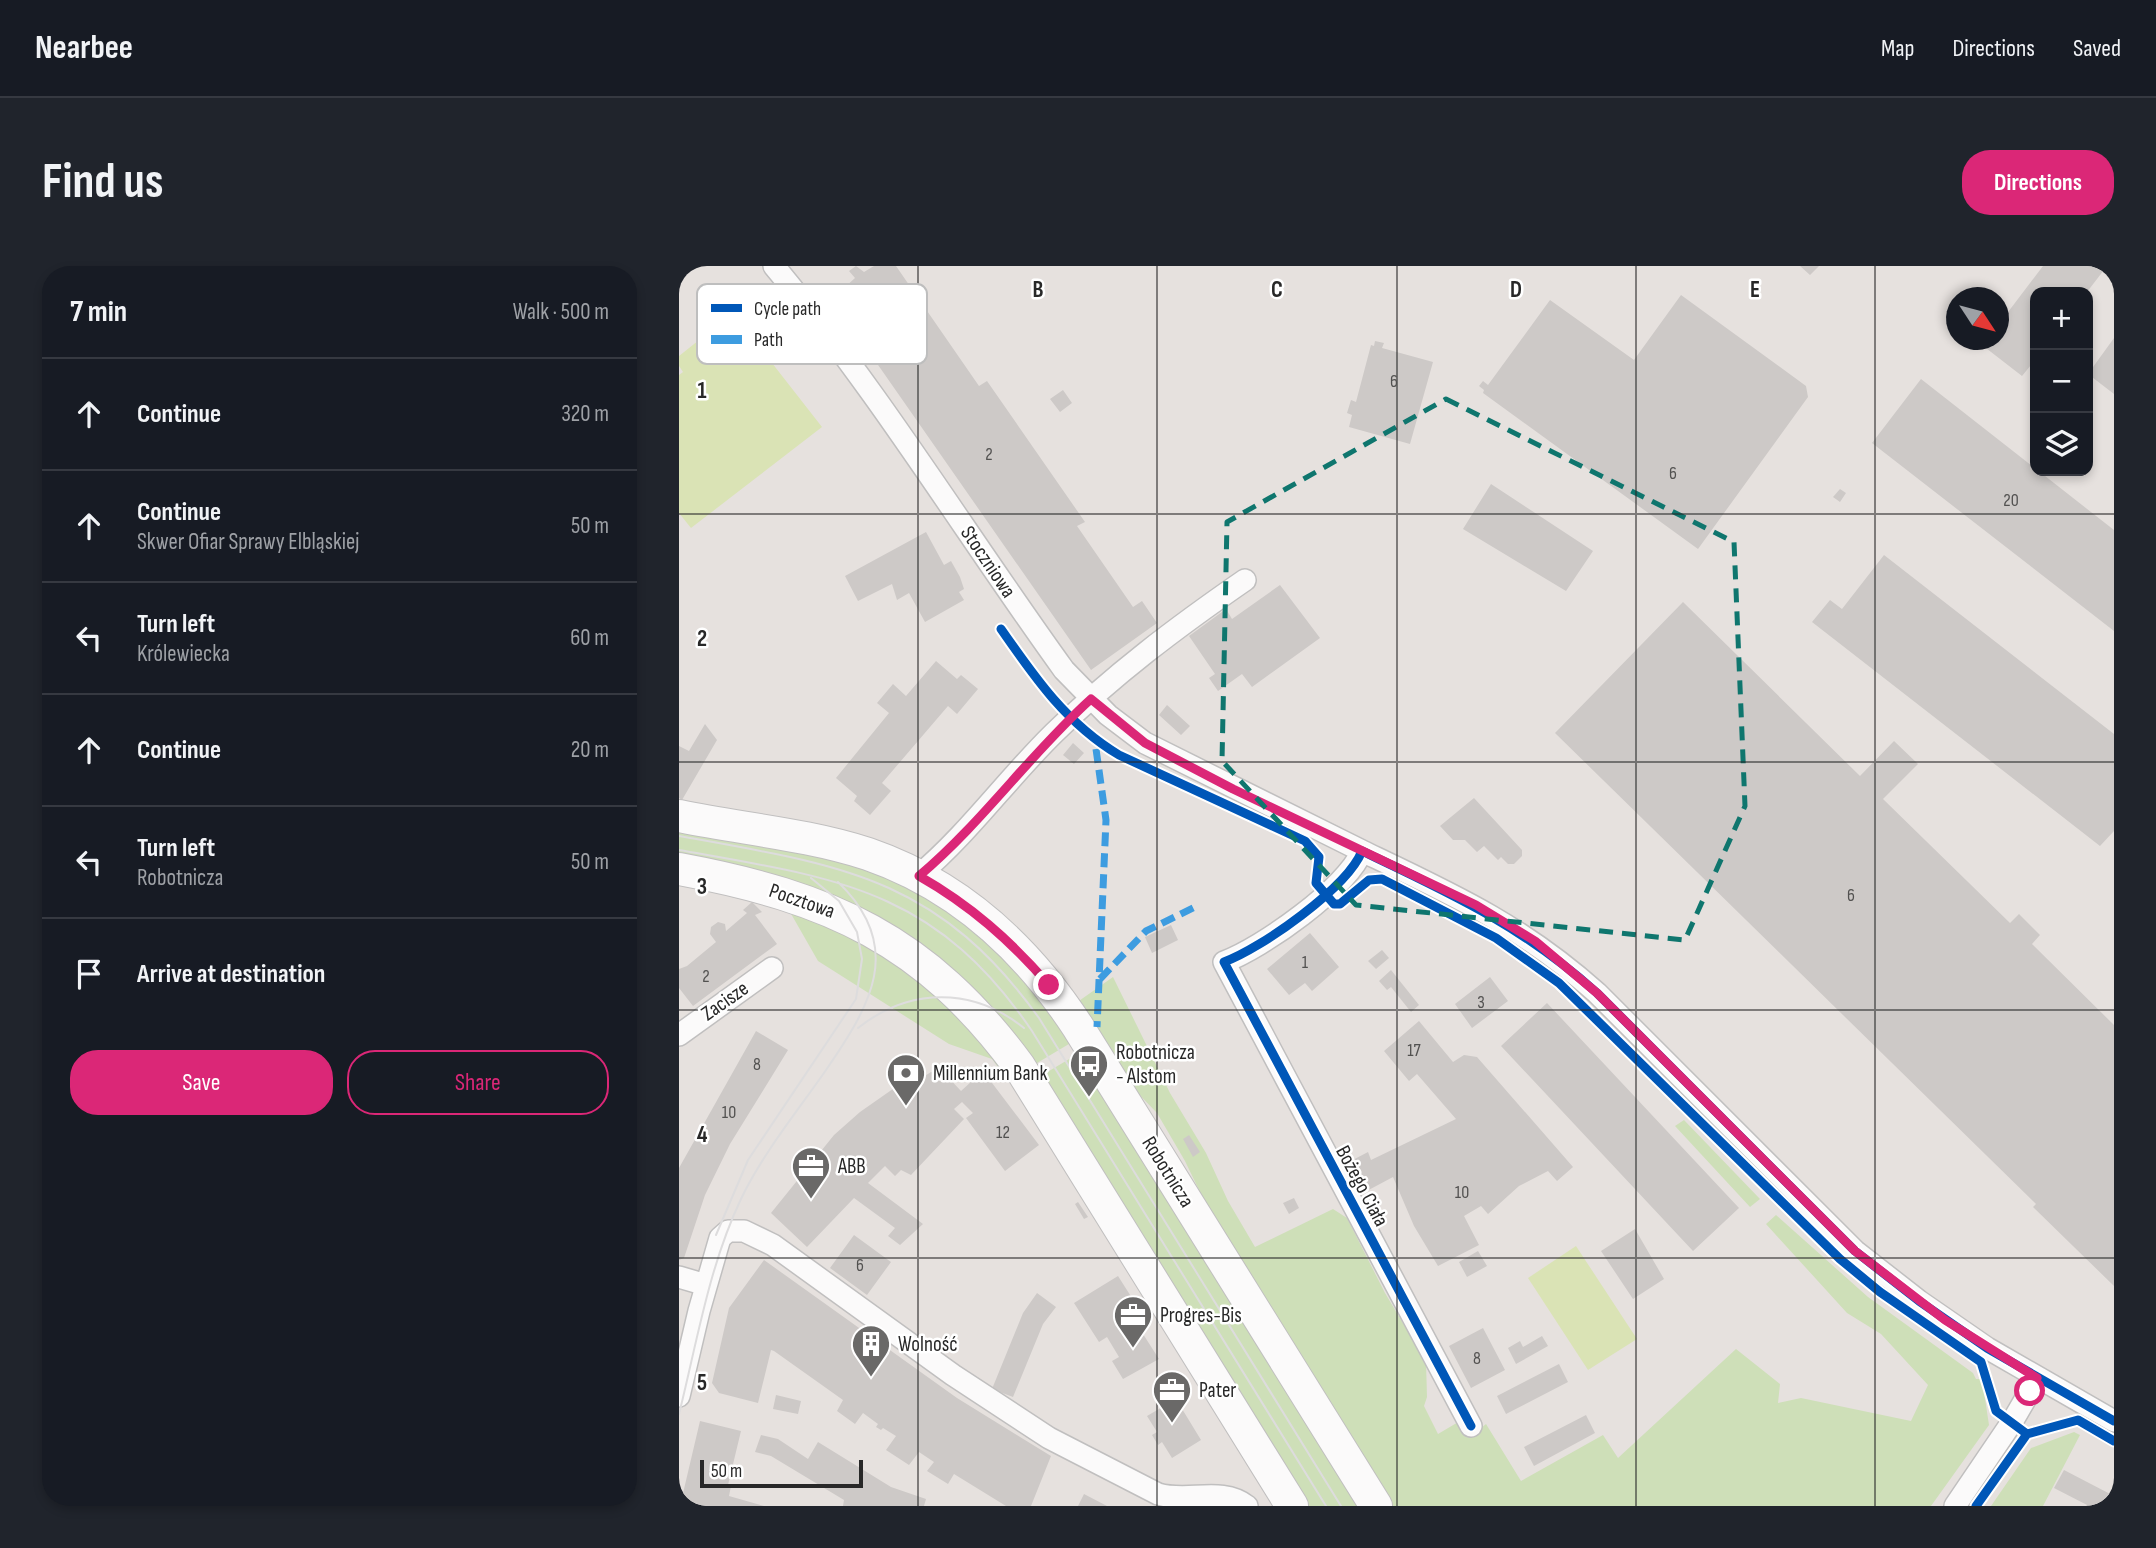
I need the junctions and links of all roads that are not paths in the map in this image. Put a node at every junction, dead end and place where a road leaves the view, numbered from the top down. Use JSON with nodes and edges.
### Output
{"nodes":[{"id":1,"x":774,"y":266,"type":"edge"},
{"id":2,"x":789,"y":284,"type":"edge"},
{"id":3,"x":850,"y":364,"type":"edge"},
{"id":4,"x":1245,"y":580,"type":"dead end"},
{"id":5,"x":1091,"y":699,"type":"junction"},
{"id":6,"x":679,"y":816,"type":"edge"},
{"id":7,"x":1361,"y":854,"type":"junction"},
{"id":8,"x":679,"y":869,"type":"edge"},
{"id":9,"x":919,"y":876,"type":"junction"},
{"id":10,"x":772,"y":968,"type":"dead end"},
{"id":11,"x":679,"y":1035,"type":"edge"},
{"id":12,"x":679,"y":1277,"type":"edge"},
{"id":13,"x":706,"y":1285,"type":"junction"},
{"id":14,"x":2037,"y":1378,"type":"junction"},
{"id":15,"x":679,"y":1396,"type":"edge"},
{"id":16,"x":2114,"y":1421,"type":"edge"},
{"id":17,"x":1471,"y":1426,"type":"dead end"},
{"id":18,"x":1247,"y":1506,"type":"edge"},
{"id":19,"x":1292,"y":1506,"type":"edge"},
{"id":20,"x":1376,"y":1506,"type":"edge"},
{"id":21,"x":1955,"y":1506,"type":"edge"}],
"edges":[{"from":1,"to":2,"type":"street","name":"Stoczniowa"},
{"from":3,"to":5,"type":"street","name":"Stoczniowa"},
{"from":4,"to":5,"type":"street"},
{"from":5,"to":7,"type":"street","name":"Stoczniowa"},
{"from":5,"to":9,"type":"street"},
{"from":6,"to":9,"type":"main road"},
{"from":7,"to":14,"type":"street","name":"Stoczniowa"},
{"from":7,"to":17,"type":"street","name":"Bożego Ciała"},
{"from":8,"to":19,"type":"main road","name":"Pocztowa"},
{"from":9,"to":20,"type":"main road","name":"Robotnicza"},
{"from":10,"to":11,"type":"street","name":"Zacisze"},
{"from":12,"to":13,"type":"street"},
{"from":13,"to":15,"type":"street"},
{"from":13,"to":18,"type":"street"},
{"from":14,"to":16,"type":"street","name":"Stoczniowa"},
{"from":14,"to":21,"type":"street"}]}
